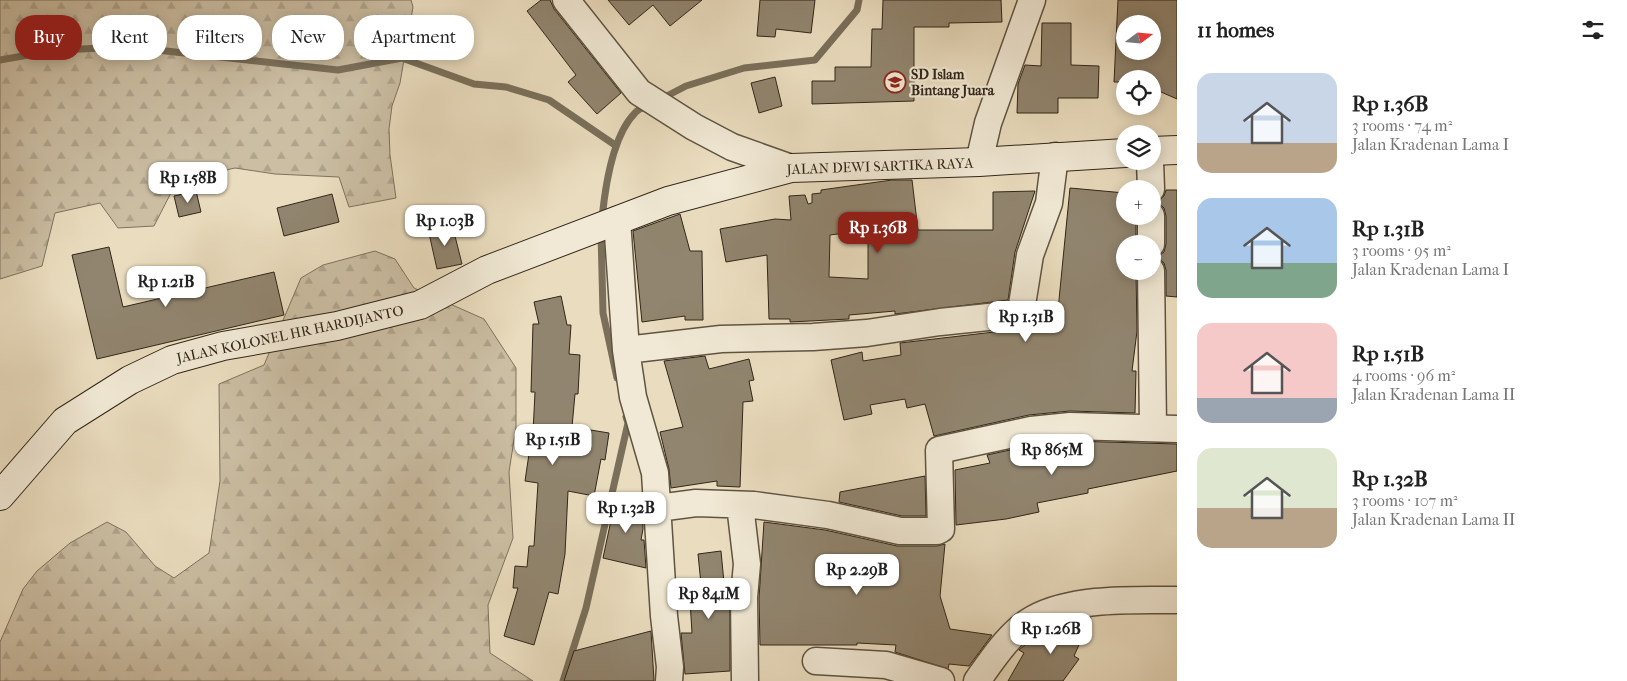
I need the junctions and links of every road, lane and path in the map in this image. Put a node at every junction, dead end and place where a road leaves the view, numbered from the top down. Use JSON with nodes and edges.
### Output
{"nodes":[{"id":1,"x":566,"y":0,"type":"edge"},
{"id":2,"x":1032,"y":0,"type":"edge"},
{"id":3,"x":1177,"y":150,"type":"edge"},
{"id":4,"x":1161,"y":151,"type":"edge"},
{"id":5,"x":1116,"y":153,"type":"edge"},
{"id":6,"x":1055,"y":156,"type":"junction"},
{"id":7,"x":979,"y":162,"type":"junction"},
{"id":8,"x":790,"y":168,"type":"junction"},
{"id":9,"x":614,"y":221,"type":"junction"},
{"id":10,"x":1152,"y":280,"type":"edge"},
{"id":11,"x":420,"y":305,"type":"joint"},
{"id":12,"x":626,"y":350,"type":"junction"},
{"id":13,"x":1165,"y":428,"type":"edge"},
{"id":14,"x":0,"y":496,"type":"edge"},
{"id":15,"x":740,"y":505,"type":"junction"},
{"id":16,"x":658,"y":508,"type":"junction"},
{"id":17,"x":1177,"y":600,"type":"edge"},
{"id":18,"x":816,"y":661,"type":"dead end"},
{"id":19,"x":669,"y":681,"type":"edge"},
{"id":20,"x":745,"y":681,"type":"edge"},
{"id":21,"x":941,"y":681,"type":"edge"},
{"id":22,"x":977,"y":681,"type":"edge"}],
"edges":[{"from":1,"to":8,"type":"street"},
{"from":2,"to":7,"type":"street"},
{"from":3,"to":4,"type":"main road"},
{"from":5,"to":6,"type":"main road","name":"JALAN DEWI SARTIKA RAYA"},
{"from":6,"to":7,"type":"main road","name":"JALAN DEWI SARTIKA RAYA"},
{"from":6,"to":12,"type":"street"},
{"from":7,"to":8,"type":"main road","name":"JALAN DEWI SARTIKA RAYA"},
{"from":8,"to":9,"type":"main road","name":"JALAN DEWI SARTIKA RAYA"},
{"from":9,"to":11,"type":"main road","name":"JALAN DEWI SARTIKA RAYA"},
{"from":9,"to":12,"type":"street"},
{"from":10,"to":13,"type":"street"},
{"from":11,"to":14,"type":"main road","name":"JALAN KOLONEL HR HARDIJANTO"},
{"from":12,"to":16,"type":"street"},
{"from":13,"to":15,"type":"street"},
{"from":15,"to":16,"type":"street"},
{"from":15,"to":20,"type":"street"},
{"from":16,"to":19,"type":"street"},
{"from":17,"to":22,"type":"street"},
{"from":18,"to":21,"type":"street"}]}
